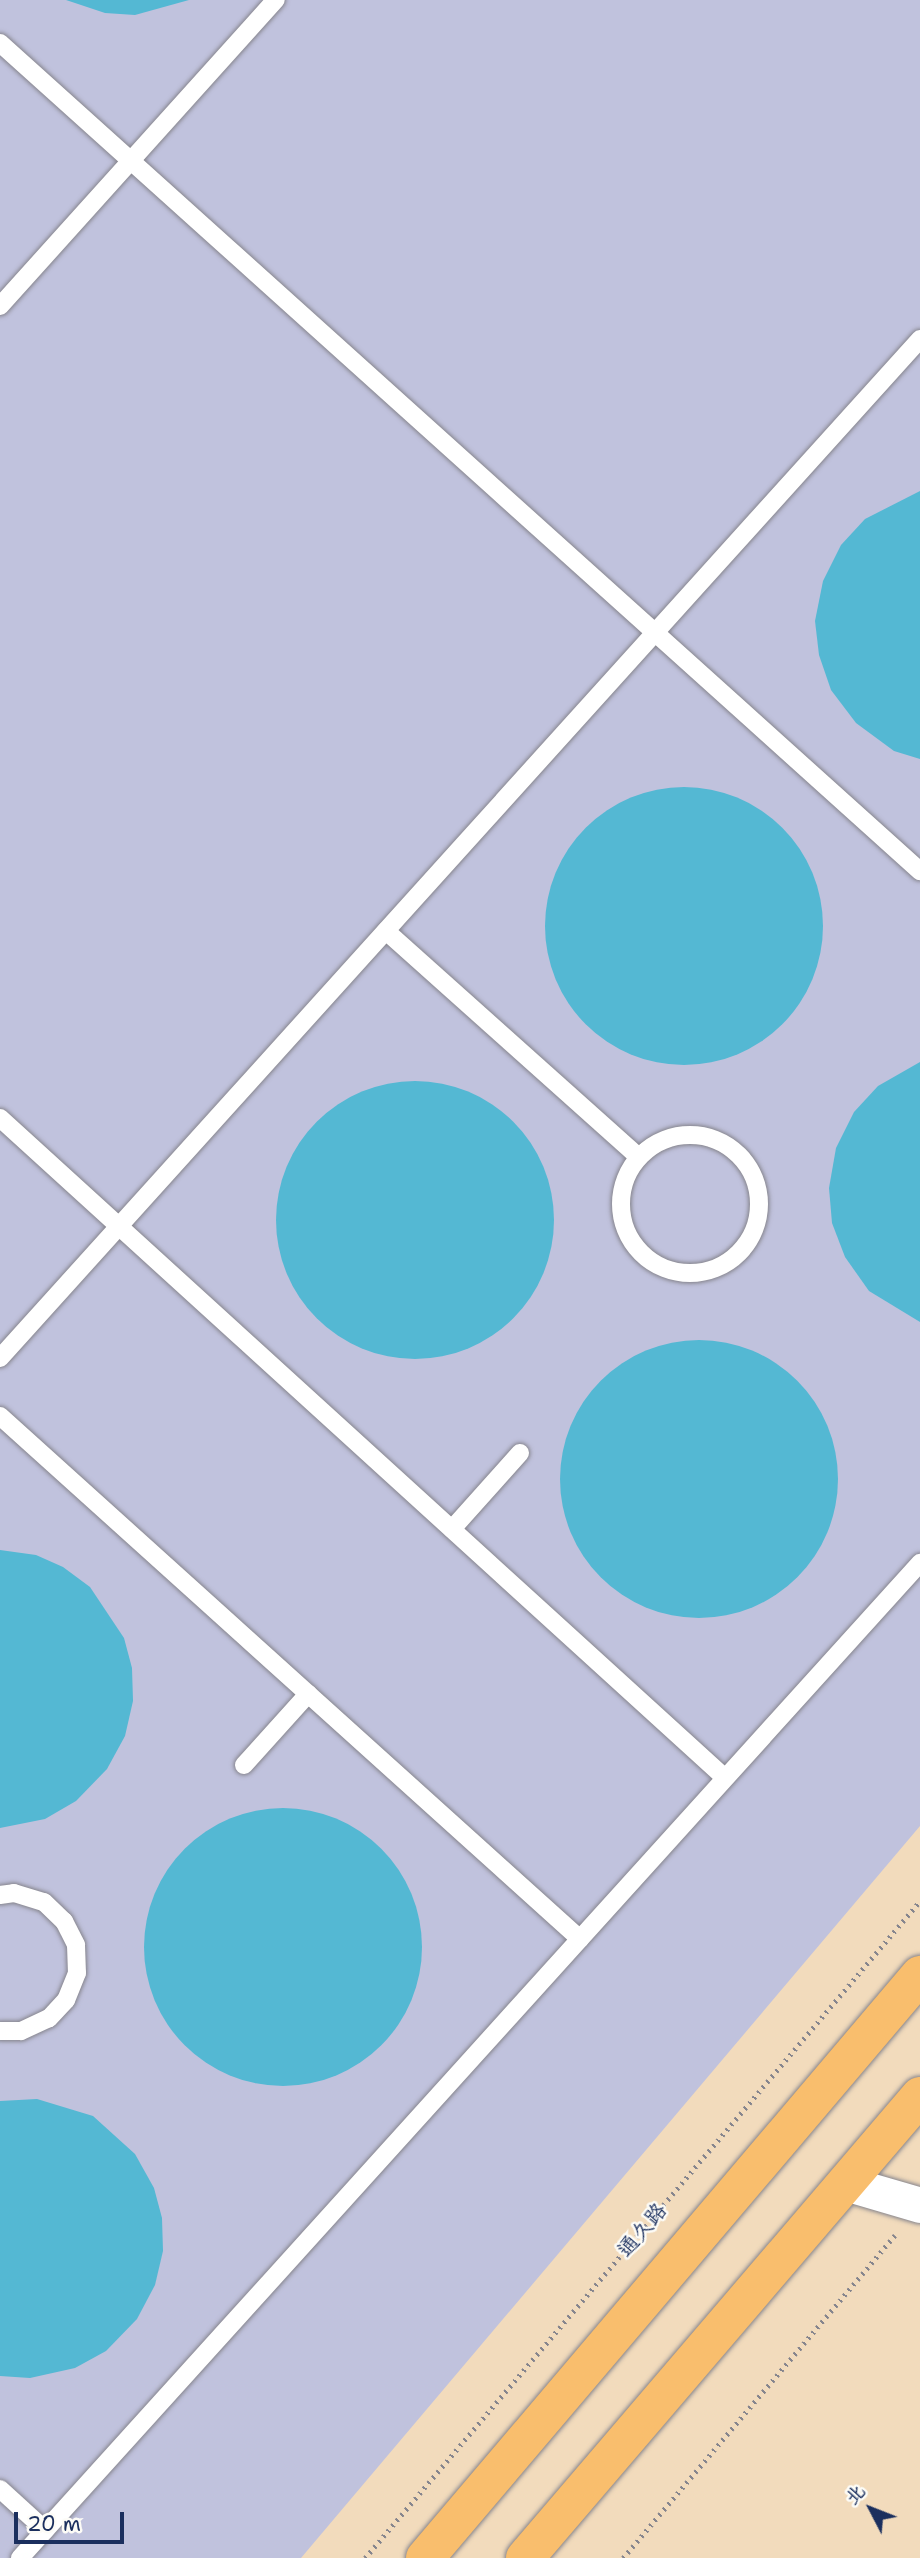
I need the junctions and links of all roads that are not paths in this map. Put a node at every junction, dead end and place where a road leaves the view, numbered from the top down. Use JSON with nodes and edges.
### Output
{"nodes":[{"id":1,"x":276,"y":0,"type":"edge"},
{"id":2,"x":0,"y":43,"type":"edge"},
{"id":3,"x":131,"y":161,"type":"junction"},
{"id":4,"x":0,"y":306,"type":"edge"},
{"id":5,"x":920,"y":339,"type":"edge"},
{"id":6,"x":657,"y":631,"type":"junction"},
{"id":7,"x":920,"y":871,"type":"edge"},
{"id":8,"x":386,"y":931,"type":"junction"},
{"id":9,"x":0,"y":1118,"type":"edge"},
{"id":10,"x":639,"y":1157,"type":"junction"},
{"id":11,"x":120,"y":1226,"type":"junction"},
{"id":12,"x":0,"y":1359,"type":"edge"},
{"id":13,"x":0,"y":1416,"type":"edge"},
{"id":14,"x":520,"y":1453,"type":"dead end"},
{"id":15,"x":452,"y":1529,"type":"junction"},
{"id":16,"x":920,"y":1563,"type":"edge"},
{"id":17,"x":308,"y":1694,"type":"junction"},
{"id":18,"x":244,"y":1765,"type":"dead end"},
{"id":19,"x":725,"y":1778,"type":"junction"},
{"id":20,"x":0,"y":1895,"type":"edge"},
{"id":21,"x":580,"y":1939,"type":"junction"},
{"id":22,"x":920,"y":1975,"type":"edge"},
{"id":23,"x":0,"y":2031,"type":"edge"},
{"id":24,"x":920,"y":2096,"type":"edge"},
{"id":25,"x":845,"y":2183,"type":"junction"},
{"id":26,"x":911,"y":2216,"type":"edge"},
{"id":27,"x":0,"y":2489,"type":"edge"},
{"id":28,"x":45,"y":2530,"type":"junction"},
{"id":29,"x":20,"y":2558,"type":"edge"},
{"id":30,"x":425,"y":2558,"type":"edge"},
{"id":31,"x":525,"y":2558,"type":"edge"}],
"edges":[{"from":1,"to":3,"type":"lane"},
{"from":2,"to":3,"type":"lane"},
{"from":3,"to":4,"type":"lane"},
{"from":3,"to":6,"type":"lane"},
{"from":5,"to":6,"type":"lane"},
{"from":6,"to":7,"type":"lane"},
{"from":6,"to":8,"type":"lane"},
{"from":8,"to":10,"type":"lane"},
{"from":8,"to":11,"type":"lane"},
{"from":9,"to":11,"type":"lane"},
{"from":10,"to":10,"type":"lane"},
{"from":11,"to":12,"type":"lane"},
{"from":11,"to":15,"type":"lane"},
{"from":13,"to":17,"type":"lane"},
{"from":14,"to":15,"type":"lane"},
{"from":15,"to":19,"type":"lane"},
{"from":16,"to":19,"type":"lane"},
{"from":17,"to":18,"type":"lane"},
{"from":17,"to":21,"type":"lane"},
{"from":19,"to":21,"type":"lane"},
{"from":20,"to":23,"type":"lane"},
{"from":21,"to":28,"type":"lane"},
{"from":22,"to":30,"type":"main road"},
{"from":24,"to":25,"type":"main road"},
{"from":25,"to":26,"type":"street"},
{"from":25,"to":31,"type":"main road"},
{"from":27,"to":28,"type":"lane"},
{"from":28,"to":29,"type":"lane"}]}
